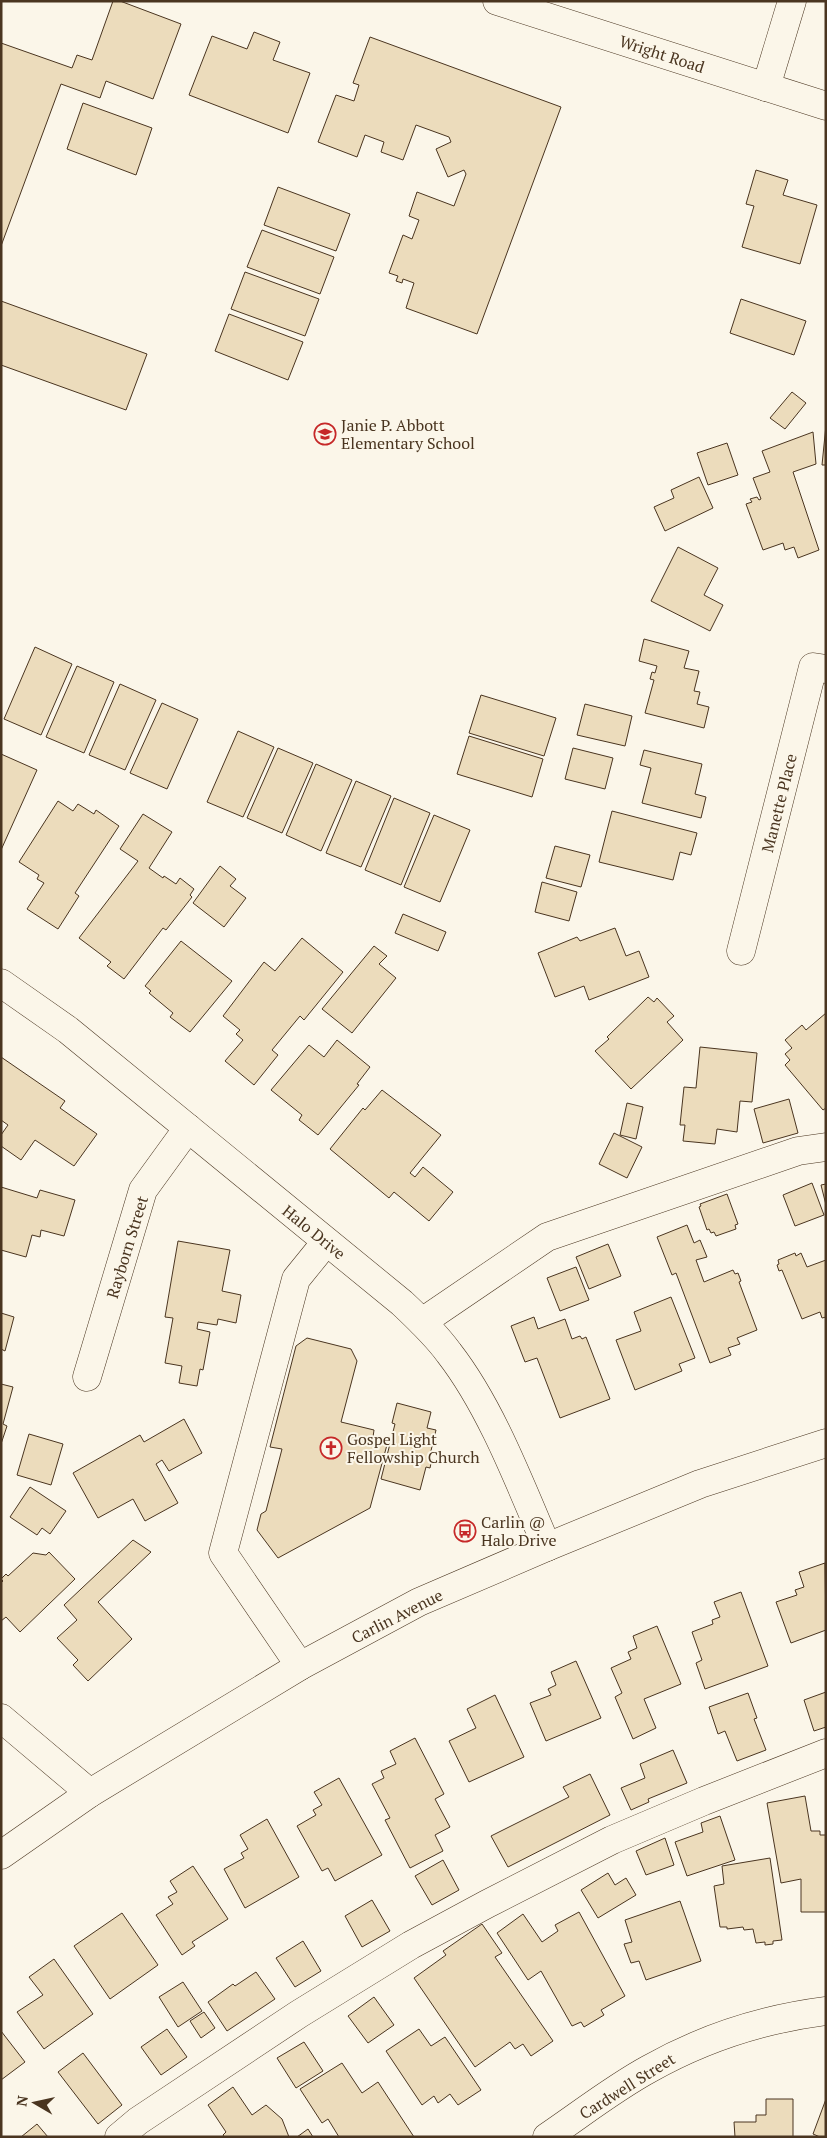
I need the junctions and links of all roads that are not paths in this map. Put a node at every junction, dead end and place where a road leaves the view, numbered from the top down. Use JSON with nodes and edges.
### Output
{"nodes":[{"id":1,"x":497,"y":1,"type":"edge"},
{"id":2,"x":792,"y":1,"type":"edge"},
{"id":3,"x":766,"y":87,"type":"junction"},
{"id":4,"x":826,"y":106,"type":"edge"},
{"id":5,"x":826,"y":669,"type":"edge"},
{"id":6,"x":740,"y":951,"type":"dead end"},
{"id":7,"x":1,"y":984,"type":"edge"},
{"id":8,"x":188,"y":1128,"type":"junction"},
{"id":9,"x":826,"y":1147,"type":"edge"},
{"id":10,"x":326,"y":1242,"type":"junction"},
{"id":11,"x":422,"y":1322,"type":"junction"},
{"id":12,"x":87,"y":1377,"type":"dead end"},
{"id":13,"x":826,"y":1443,"type":"edge"},
{"id":14,"x":547,"y":1546,"type":"junction"},
{"id":15,"x":300,"y":1666,"type":"junction"},
{"id":16,"x":1,"y":1718,"type":"edge"},
{"id":17,"x":826,"y":1754,"type":"edge"},
{"id":18,"x":90,"y":1793,"type":"junction"},
{"id":19,"x":1,"y":1855,"type":"edge"},
{"id":20,"x":826,"y":2011,"type":"edge"},
{"id":21,"x":119,"y":2137,"type":"edge"},
{"id":22,"x":547,"y":2137,"type":"edge"}],
"edges":[{"from":1,"to":3,"type":"street","name":"Wright Road"},
{"from":2,"to":3,"type":"street"},
{"from":3,"to":4,"type":"street","name":"Wright Road"},
{"from":5,"to":6,"type":"street","name":"Manette Place"},
{"from":7,"to":8,"type":"street","name":"Halo Drive"},
{"from":8,"to":10,"type":"street","name":"Halo Drive"},
{"from":8,"to":12,"type":"street","name":"Rayborn Street"},
{"from":9,"to":11,"type":"street"},
{"from":10,"to":11,"type":"street","name":"Halo Drive"},
{"from":10,"to":15,"type":"street"},
{"from":11,"to":14,"type":"street","name":"Halo Drive"},
{"from":13,"to":14,"type":"street","name":"Carlin Avenue"},
{"from":14,"to":15,"type":"street","name":"Carlin Avenue"},
{"from":15,"to":18,"type":"street","name":"Carlin Avenue"},
{"from":16,"to":18,"type":"street"},
{"from":17,"to":21,"type":"street"},
{"from":18,"to":19,"type":"street","name":"Carlin Avenue"},
{"from":20,"to":22,"type":"street","name":"Cardwell Street"}]}
